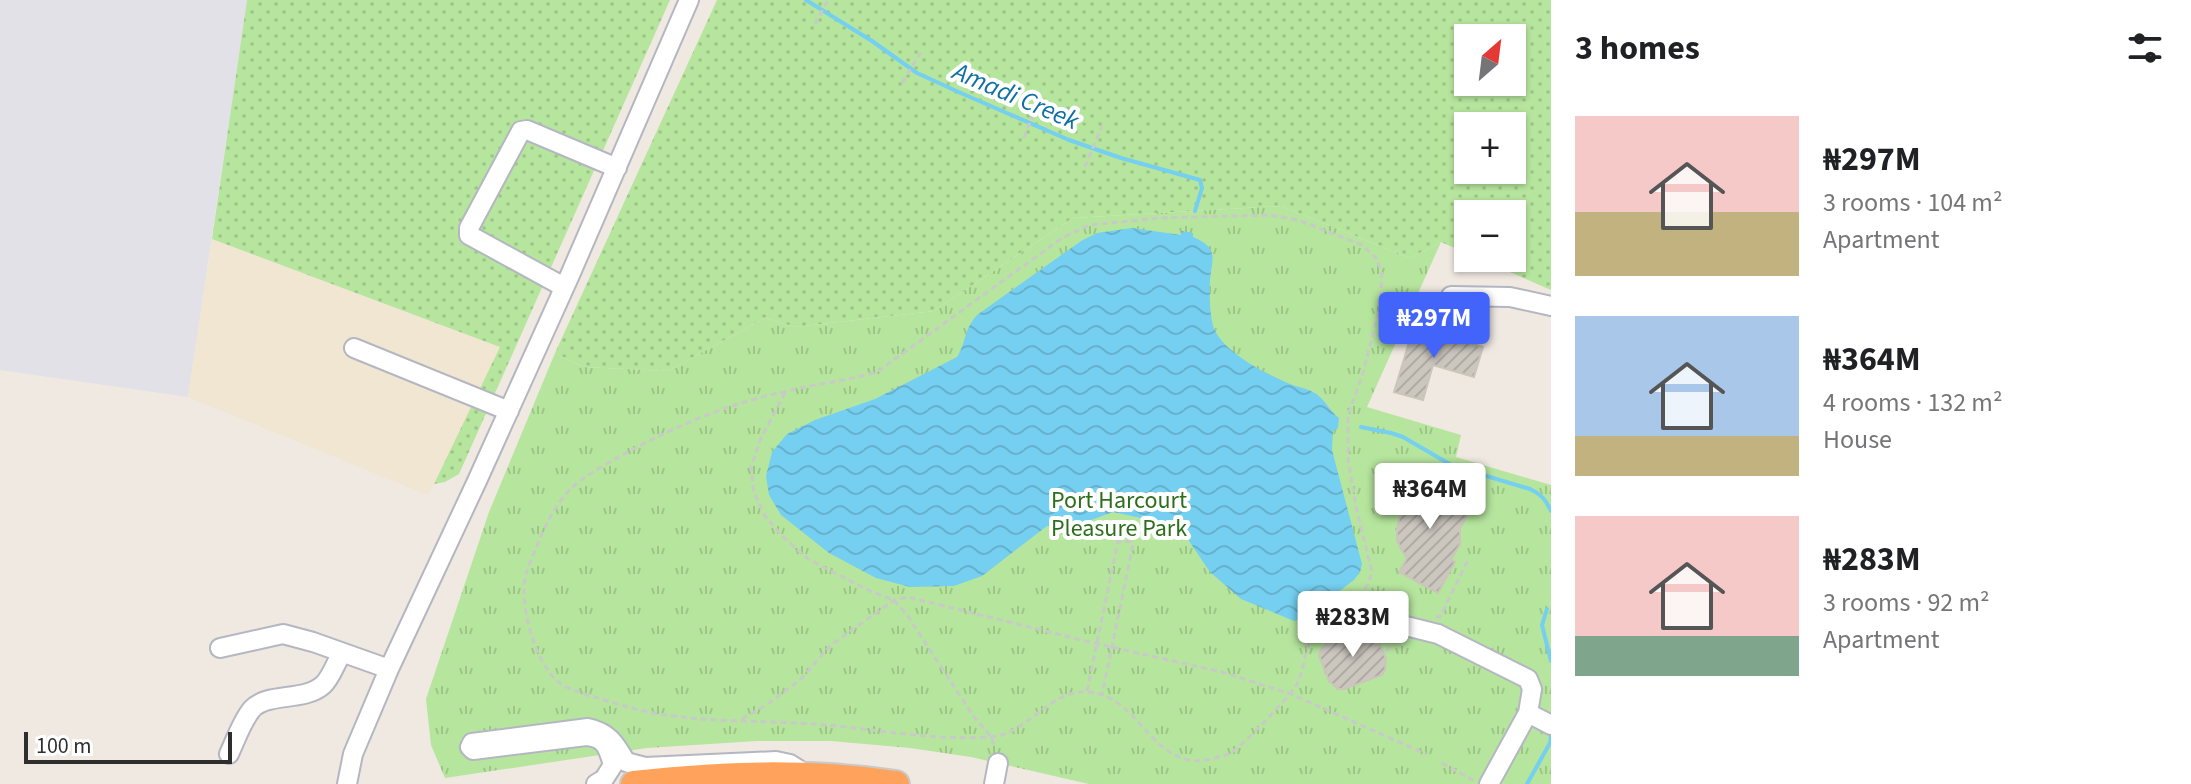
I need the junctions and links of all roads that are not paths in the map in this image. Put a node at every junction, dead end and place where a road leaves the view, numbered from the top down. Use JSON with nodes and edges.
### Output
{"nodes":[{"id":1,"x":689,"y":0,"type":"edge"},
{"id":2,"x":617,"y":168,"type":"junction"},
{"id":3,"x":564,"y":287,"type":"junction"},
{"id":4,"x":1451,"y":296,"type":"dead end"},
{"id":5,"x":1551,"y":306,"type":"edge"},
{"id":6,"x":354,"y":348,"type":"dead end"},
{"id":7,"x":509,"y":411,"type":"junction"},
{"id":8,"x":1406,"y":626,"type":"road end"},
{"id":9,"x":220,"y":648,"type":"dead end"},
{"id":10,"x":342,"y":653,"type":"junction"},
{"id":11,"x":389,"y":669,"type":"junction"},
{"id":12,"x":1528,"y":713,"type":"junction"},
{"id":13,"x":1551,"y":725,"type":"edge"},
{"id":14,"x":229,"y":754,"type":"dead end"},
{"id":15,"x":998,"y":763,"type":"road end"},
{"id":16,"x":807,"y":775,"type":"junction"},
{"id":17,"x":347,"y":784,"type":"edge"},
{"id":18,"x":596,"y":784,"type":"edge"},
{"id":19,"x":634,"y":784,"type":"edge"},
{"id":20,"x":896,"y":784,"type":"edge"},
{"id":21,"x":994,"y":784,"type":"edge"},
{"id":22,"x":1489,"y":784,"type":"edge"}],
"edges":[{"from":1,"to":2,"type":"street"},
{"from":2,"to":3,"type":"street"},
{"from":2,"to":3,"type":"street"},
{"from":3,"to":7,"type":"street"},
{"from":4,"to":5,"type":"street"},
{"from":6,"to":7,"type":"street"},
{"from":7,"to":11,"type":"street"},
{"from":8,"to":12,"type":"street"},
{"from":9,"to":10,"type":"street"},
{"from":10,"to":11,"type":"street"},
{"from":10,"to":14,"type":"street"},
{"from":11,"to":17,"type":"street"},
{"from":12,"to":13,"type":"street"},
{"from":12,"to":22,"type":"street"},
{"from":15,"to":21,"type":"street"},
{"from":16,"to":18,"type":"street"},
{"from":16,"to":19,"type":"highway"},
{"from":16,"to":20,"type":"highway"}]}
